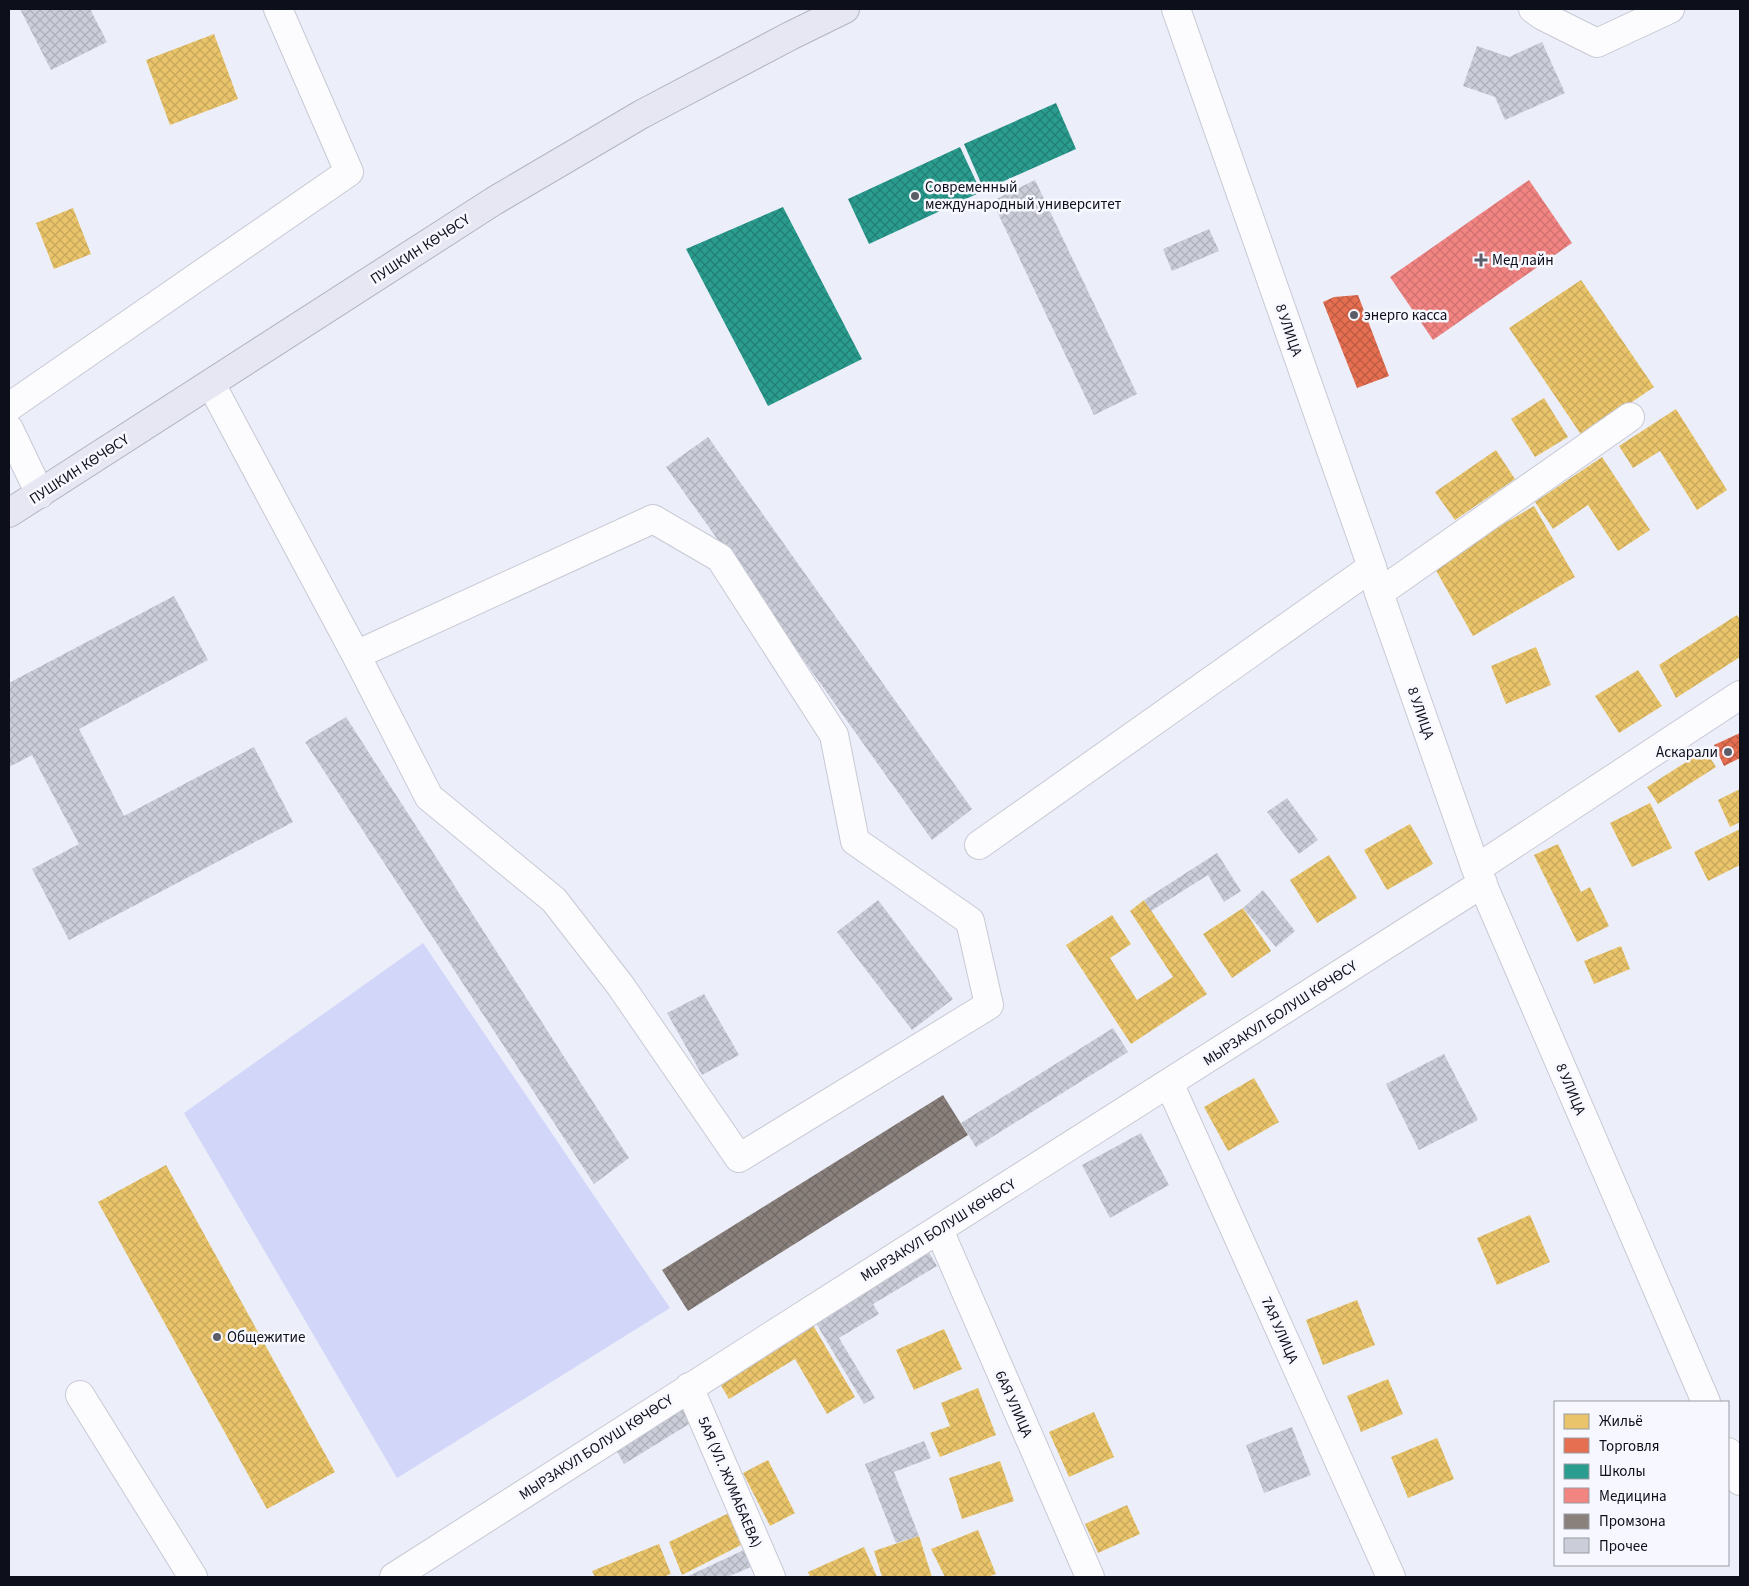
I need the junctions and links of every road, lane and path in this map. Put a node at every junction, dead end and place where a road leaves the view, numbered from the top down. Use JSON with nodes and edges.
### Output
{"nodes":[{"id":1,"x":278,"y":9,"type":"edge"},
{"id":2,"x":845,"y":9,"type":"edge"},
{"id":3,"x":1176,"y":9,"type":"edge"},
{"id":4,"x":1533,"y":9,"type":"edge"},
{"id":5,"x":1670,"y":9,"type":"edge"},
{"id":6,"x":211,"y":384,"type":"junction"},
{"id":7,"x":9,"y":407,"type":"edge"},
{"id":8,"x":1630,"y":417,"type":"dead end"},
{"id":9,"x":9,"y":429,"type":"edge"},
{"id":10,"x":40,"y":494,"type":"junction"},
{"id":11,"x":9,"y":513,"type":"edge"},
{"id":12,"x":1372,"y":567,"type":"junction"},
{"id":13,"x":1379,"y":593,"type":"junction"},
{"id":14,"x":356,"y":655,"type":"junction"},
{"id":15,"x":1740,"y":695,"type":"edge"},
{"id":16,"x":979,"y":845,"type":"dead end"},
{"id":17,"x":1479,"y":876,"type":"junction"},
{"id":18,"x":1169,"y":1084,"type":"junction"},
{"id":19,"x":939,"y":1230,"type":"junction"},
{"id":20,"x":689,"y":1387,"type":"junction"},
{"id":21,"x":80,"y":1395,"type":"dead end"},
{"id":22,"x":1706,"y":1401,"type":"edge"},
{"id":23,"x":1729,"y":1454,"type":"edge"},
{"id":24,"x":1740,"y":1481,"type":"edge"},
{"id":25,"x":193,"y":1577,"type":"edge"},
{"id":26,"x":394,"y":1577,"type":"edge"},
{"id":27,"x":770,"y":1577,"type":"edge"},
{"id":28,"x":1090,"y":1577,"type":"edge"},
{"id":29,"x":1391,"y":1577,"type":"edge"}],
"edges":[{"from":1,"to":7,"type":"street"},
{"from":2,"to":6,"type":"highway","name":"ПУШКИН КӨЧӨСҮ"},
{"from":3,"to":12,"type":"street","name":"8 УЛИЦА"},
{"from":4,"to":5,"type":"street"},
{"from":6,"to":10,"type":"highway","name":"ПУШКИН КӨЧӨСҮ"},
{"from":6,"to":14,"type":"street"},
{"from":8,"to":13,"type":"street"},
{"from":9,"to":10,"type":"street"},
{"from":10,"to":11,"type":"highway","name":"ПУШКИН КӨЧӨСҮ"},
{"from":12,"to":13,"type":"street","name":"8 УЛИЦА"},
{"from":12,"to":16,"type":"street"},
{"from":13,"to":17,"type":"street","name":"8 УЛИЦА"},
{"from":14,"to":14,"type":"street"},
{"from":15,"to":17,"type":"street","name":"МЫРЗАКУЛ БОЛУШ КӨЧӨСҮ"},
{"from":17,"to":18,"type":"street","name":"МЫРЗАКУЛ БОЛУШ КӨЧӨСҮ"},
{"from":17,"to":22,"type":"street","name":"8 УЛИЦА"},
{"from":18,"to":19,"type":"street","name":"МЫРЗАКУЛ БОЛУШ КӨЧӨСҮ"},
{"from":18,"to":29,"type":"street","name":"7АЯ УЛИЦА"},
{"from":19,"to":20,"type":"street","name":"МЫРЗАКУЛ БОЛУШ КӨЧӨСҮ"},
{"from":19,"to":28,"type":"street","name":"6АЯ УЛИЦА"},
{"from":20,"to":26,"type":"street","name":"МЫРЗАКУЛ БОЛУШ КӨЧӨСҮ"},
{"from":20,"to":27,"type":"street","name":"5АЯ (УЛ. ЖУМАБАЕВА)"},
{"from":21,"to":25,"type":"street"},
{"from":23,"to":24,"type":"street"}]}
